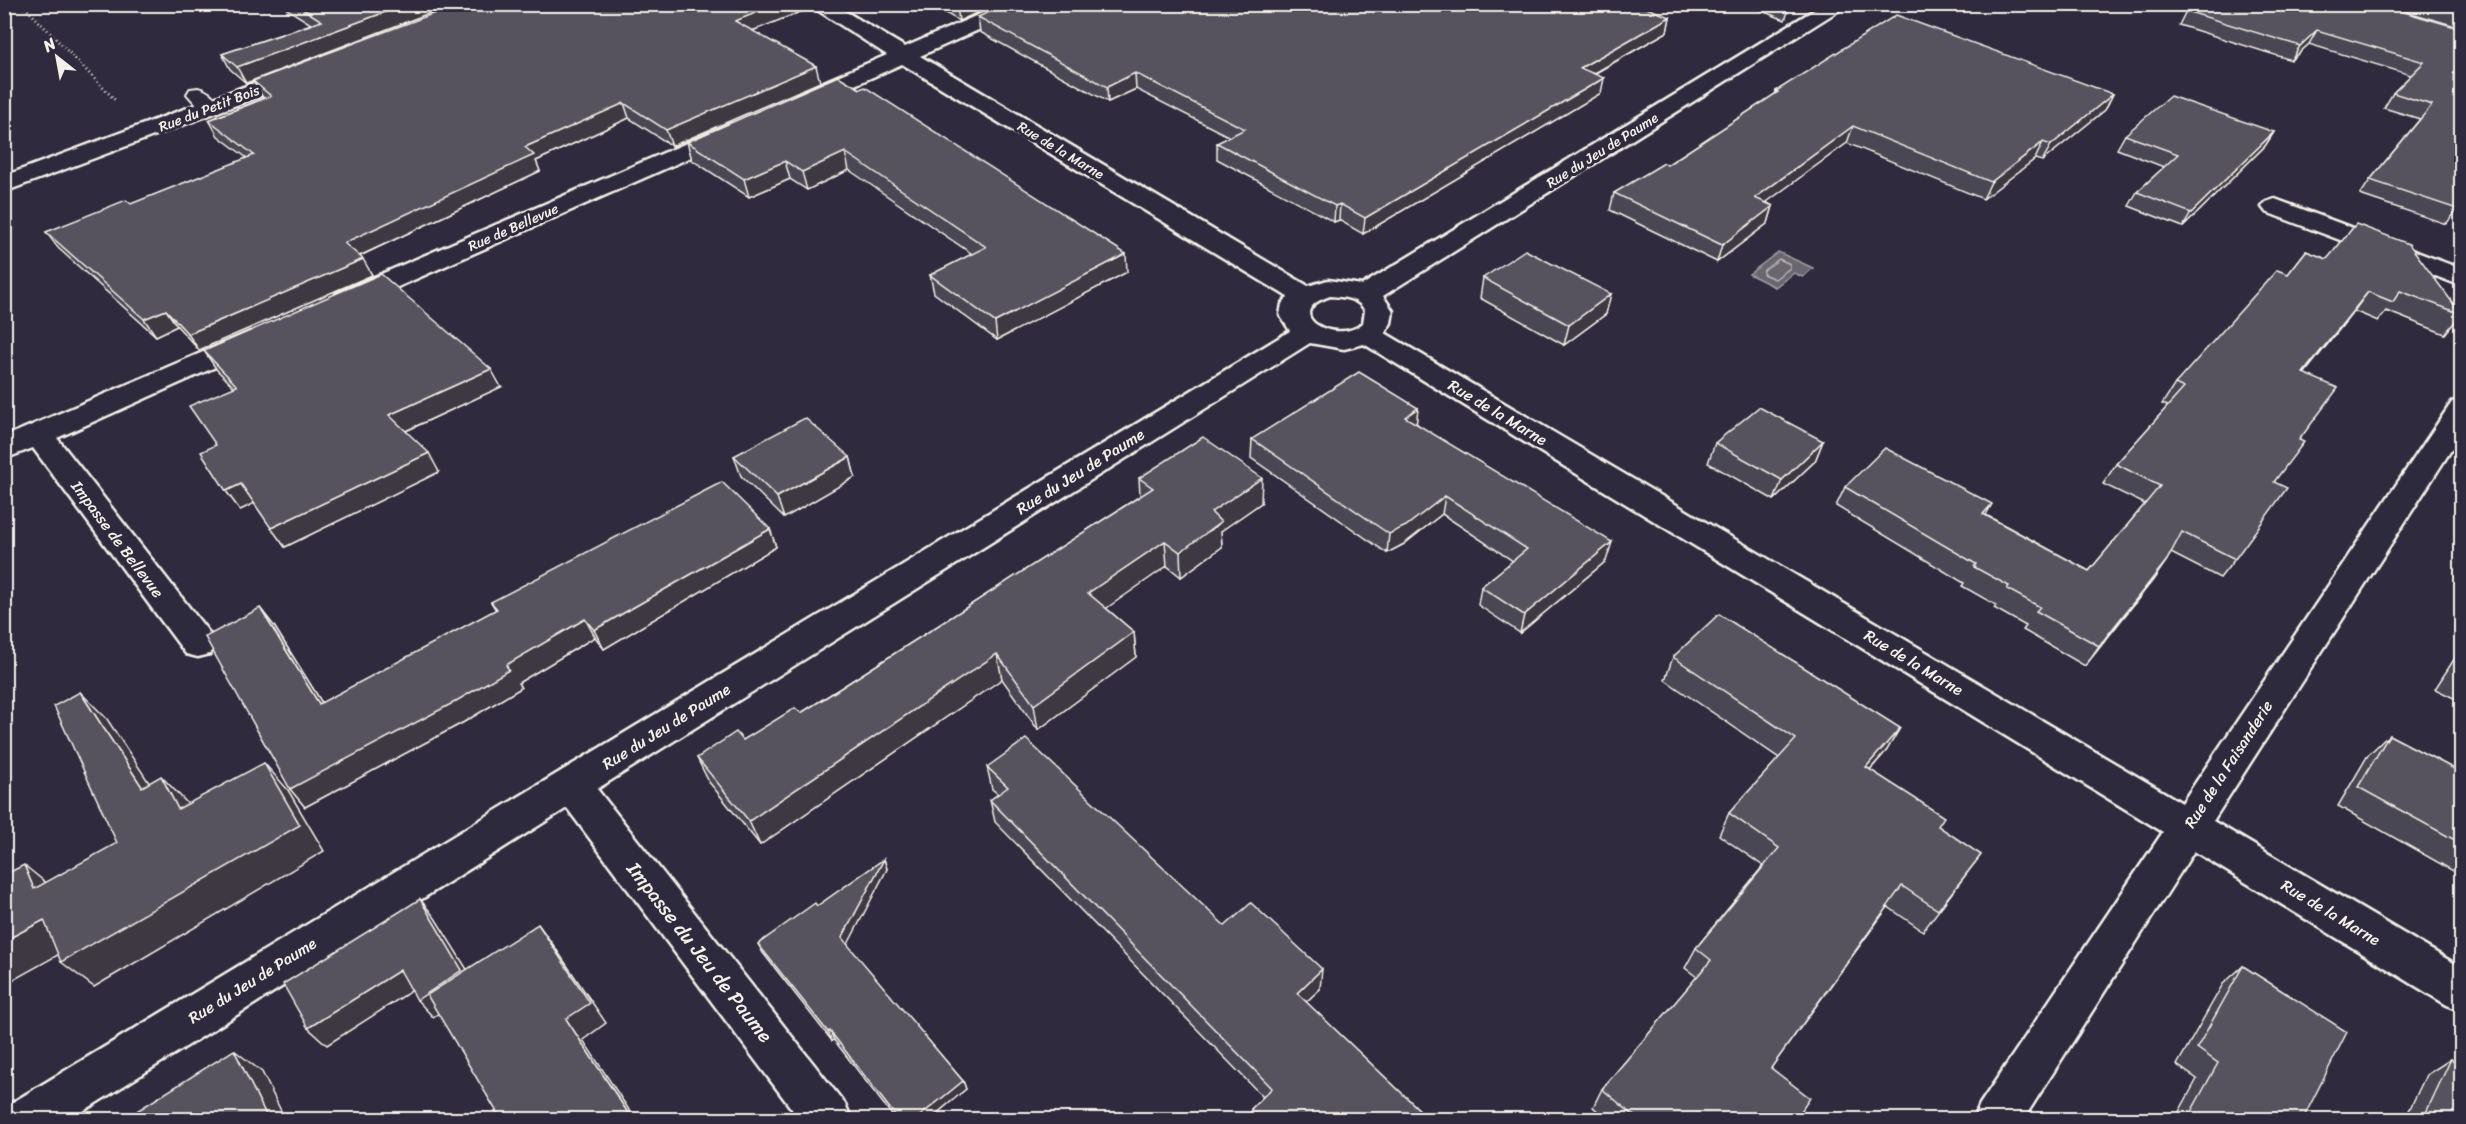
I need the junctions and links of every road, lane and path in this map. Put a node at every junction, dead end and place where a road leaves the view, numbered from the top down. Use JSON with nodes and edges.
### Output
{"nodes":[{"id":1,"x":22,"y":4,"type":"edge"},
{"id":2,"x":818,"y":4,"type":"edge"},
{"id":3,"x":1021,"y":4,"type":"edge"},
{"id":4,"x":1839,"y":4,"type":"edge"},
{"id":5,"x":903,"y":56,"type":"junction"},
{"id":6,"x":319,"y":66,"type":"edge"},
{"id":7,"x":781,"y":109,"type":"edge"},
{"id":8,"x":748,"y":124,"type":"edge"},
{"id":9,"x":146,"y":132,"type":"junction"},
{"id":10,"x":4,"y":185,"type":"edge"},
{"id":11,"x":2275,"y":207,"type":"dead end"},
{"id":12,"x":2462,"y":278,"type":"edge"},
{"id":13,"x":1304,"y":295,"type":"junction"},
{"id":14,"x":1365,"y":295,"type":"junction"},
{"id":15,"x":322,"y":310,"type":"edge"},
{"id":16,"x":1306,"y":333,"type":"junction"},
{"id":17,"x":267,"y":334,"type":"edge"},
{"id":18,"x":1367,"y":334,"type":"junction"},
{"id":19,"x":2462,"y":409,"type":"edge"},
{"id":20,"x":38,"y":434,"type":"junction"},
{"id":21,"x":4,"y":449,"type":"edge"},
{"id":22,"x":198,"y":645,"type":"dead end"},
{"id":23,"x":571,"y":784,"type":"junction"},
{"id":24,"x":2187,"y":825,"type":"junction"},
{"id":25,"x":2462,"y":991,"type":"edge"},
{"id":26,"x":26,"y":1119,"type":"edge"},
{"id":27,"x":829,"y":1119,"type":"edge"},
{"id":28,"x":1996,"y":1119,"type":"edge"}],
"edges":[{"from":1,"to":9,"type":"path"},
{"from":2,"to":5,"type":"street","name":"Rue de la Marne"},
{"from":3,"to":5,"type":"street"},
{"from":4,"to":14,"type":"street","name":"Rue du Jeu de Paume"},
{"from":5,"to":7,"type":"street"},
{"from":5,"to":13,"type":"street","name":"Rue de la Marne"},
{"from":6,"to":9,"type":"street","name":"Rue du Petit Bois"},
{"from":8,"to":15,"type":"street","name":"Rue de Bellevue"},
{"from":9,"to":10,"type":"street","name":"Rue du Petit Bois"},
{"from":11,"to":12,"type":"street"},
{"from":13,"to":14,"type":"street"},
{"from":13,"to":16,"type":"street"},
{"from":14,"to":18,"type":"street"},
{"from":16,"to":18,"type":"street"},
{"from":16,"to":23,"type":"street","name":"Rue du Jeu de Paume"},
{"from":17,"to":20,"type":"street"},
{"from":18,"to":24,"type":"street","name":"Rue de la Marne"},
{"from":19,"to":24,"type":"street","name":"Rue de la Faisanderie"},
{"from":20,"to":21,"type":"street"},
{"from":20,"to":22,"type":"street","name":"Impasse de Bellevue"},
{"from":23,"to":26,"type":"street","name":"Rue du Jeu de Paume"},
{"from":23,"to":27,"type":"street","name":"Impasse du Jeu de Paume"},
{"from":24,"to":25,"type":"street","name":"Rue de la Marne"},
{"from":24,"to":28,"type":"street","name":"Rue de la Faisanderie"}]}
